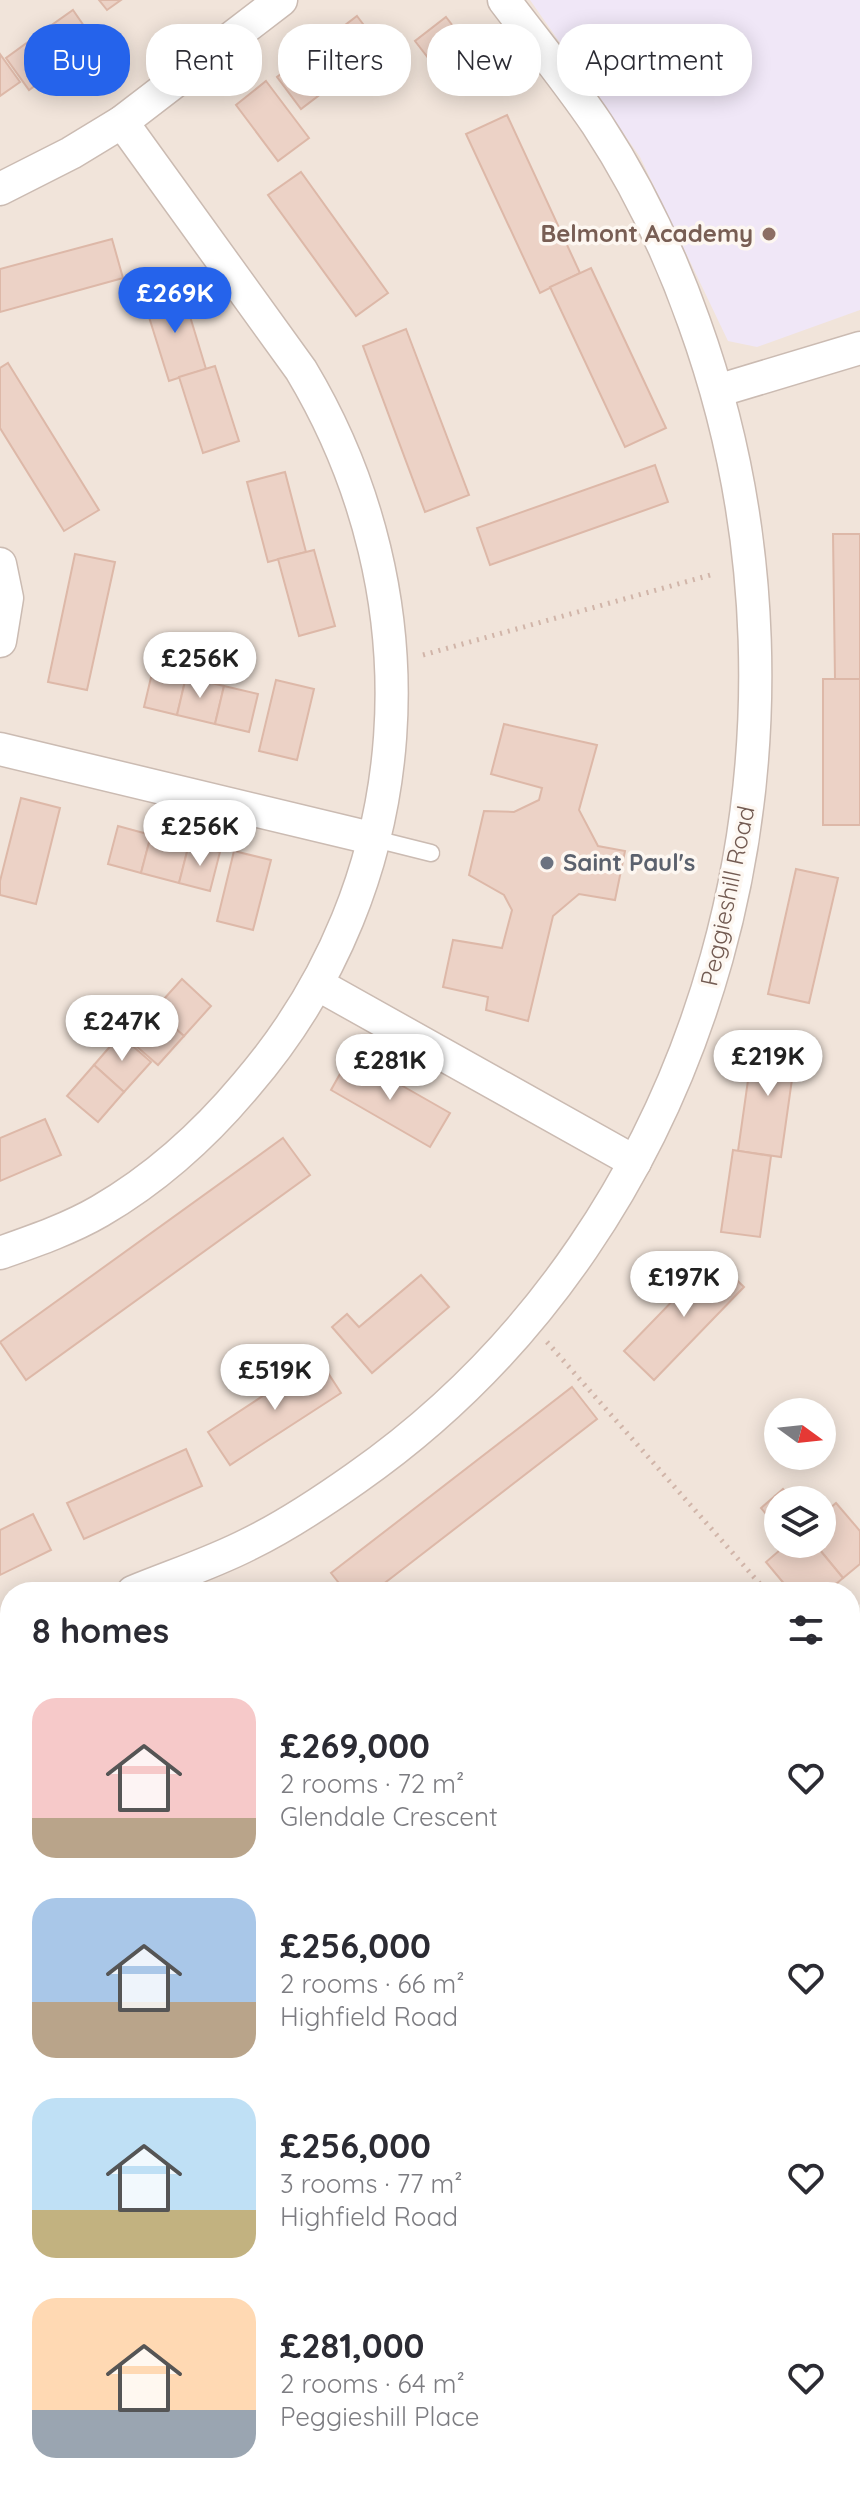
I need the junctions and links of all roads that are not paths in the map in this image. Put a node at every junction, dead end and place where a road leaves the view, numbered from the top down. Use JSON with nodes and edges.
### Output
{"nodes":[{"id":1,"x":281,"y":0,"type":"edge"},
{"id":2,"x":504,"y":0,"type":"edge"},
{"id":3,"x":122,"y":122,"type":"junction"},
{"id":4,"x":0,"y":189,"type":"edge"},
{"id":5,"x":860,"y":348,"type":"edge"},
{"id":6,"x":717,"y":391,"type":"junction"},
{"id":7,"x":0,"y":564,"type":"edge"},
{"id":8,"x":0,"y":641,"type":"edge"},
{"id":9,"x":0,"y":749,"type":"edge"},
{"id":10,"x":375,"y":839,"type":"junction"},
{"id":11,"x":431,"y":853,"type":"dead end"},
{"id":12,"x":317,"y":984,"type":"junction"},
{"id":13,"x":635,"y":1162,"type":"junction"},
{"id":14,"x":0,"y":1253,"type":"edge"},
{"id":15,"x":158,"y":1582,"type":"edge"}],
"edges":[{"from":1,"to":3,"type":"street"},
{"from":2,"to":6,"type":"street","name":"Peggieshill Road"},
{"from":3,"to":4,"type":"street"},
{"from":3,"to":10,"type":"street"},
{"from":5,"to":6,"type":"street"},
{"from":6,"to":13,"type":"street","name":"Peggieshill Road"},
{"from":7,"to":8,"type":"street"},
{"from":9,"to":10,"type":"street"},
{"from":10,"to":11,"type":"lane"},
{"from":10,"to":12,"type":"street"},
{"from":12,"to":13,"type":"street"},
{"from":12,"to":14,"type":"street"},
{"from":13,"to":15,"type":"street","name":"Peggieshill Road"}]}
